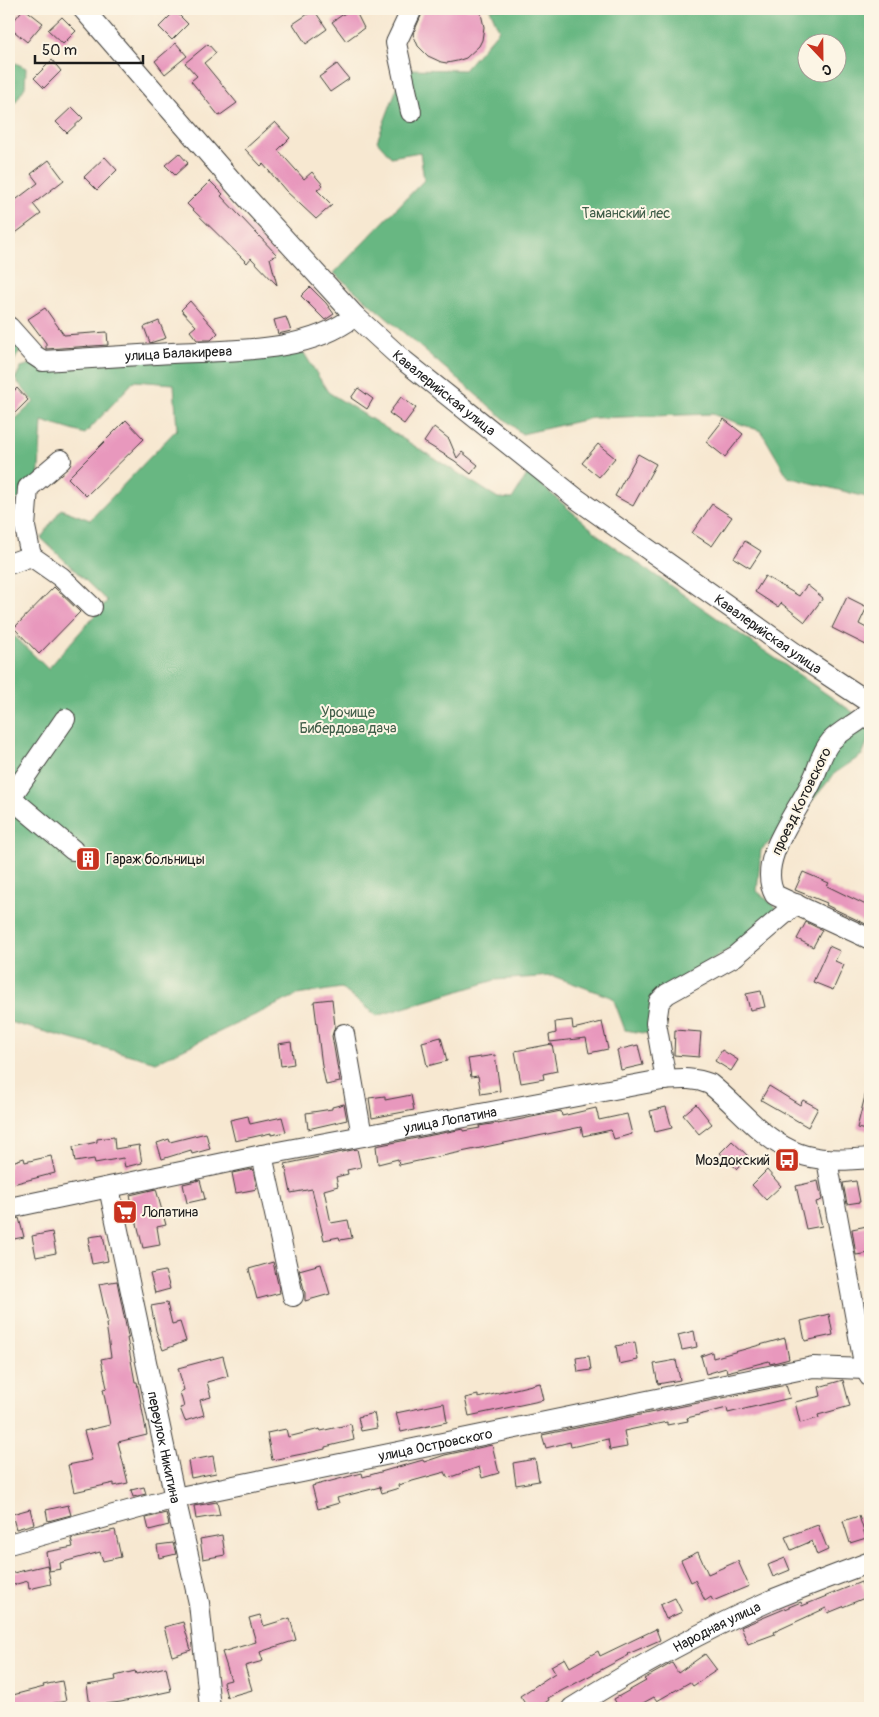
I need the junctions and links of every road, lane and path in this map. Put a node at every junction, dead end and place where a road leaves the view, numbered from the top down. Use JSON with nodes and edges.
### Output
{"nodes":[{"id":1,"x":83,"y":9,"type":"edge"},
{"id":2,"x":412,"y":9,"type":"edge"},
{"id":3,"x":411,"y":112,"type":"dead end"},
{"id":4,"x":355,"y":316,"type":"junction"},
{"id":5,"x":9,"y":327,"type":"edge"},
{"id":6,"x":61,"y":460,"type":"dead end"},
{"id":7,"x":31,"y":556,"type":"junction"},
{"id":8,"x":9,"y":564,"type":"edge"},
{"id":9,"x":92,"y":607,"type":"dead end"},
{"id":10,"x":870,"y":704,"type":"edge"},
{"id":11,"x":870,"y":711,"type":"edge"},
{"id":12,"x":66,"y":720,"type":"dead end"},
{"id":13,"x":10,"y":799,"type":"edge"},
{"id":14,"x":73,"y":850,"type":"dead end"},
{"id":15,"x":796,"y":904,"type":"junction"},
{"id":16,"x":870,"y":939,"type":"edge"},
{"id":17,"x":344,"y":1034,"type":"dead end"},
{"id":18,"x":666,"y":1080,"type":"junction"},
{"id":19,"x":362,"y":1136,"type":"junction"},
{"id":20,"x":262,"y":1155,"type":"junction"},
{"id":21,"x":870,"y":1158,"type":"edge"},
{"id":22,"x":827,"y":1160,"type":"junction"},
{"id":23,"x":110,"y":1188,"type":"junction"},
{"id":24,"x":9,"y":1208,"type":"edge"},
{"id":25,"x":293,"y":1296,"type":"dead end"},
{"id":26,"x":868,"y":1373,"type":"edge"},
{"id":27,"x":175,"y":1498,"type":"junction"},
{"id":28,"x":9,"y":1544,"type":"edge"},
{"id":29,"x":870,"y":1562,"type":"edge"},
{"id":30,"x":210,"y":1708,"type":"edge"},
{"id":31,"x":572,"y":1708,"type":"edge"}],
"edges":[{"from":1,"to":4,"type":"street","name":"Кавалерийская улица"},
{"from":2,"to":3,"type":"street"},
{"from":4,"to":5,"type":"street","name":"улица Балакирева"},
{"from":4,"to":10,"type":"street","name":"Кавалерийская улица"},
{"from":6,"to":7,"type":"street"},
{"from":7,"to":8,"type":"street"},
{"from":7,"to":9,"type":"street"},
{"from":11,"to":15,"type":"street","name":"проезд Котовского"},
{"from":12,"to":13,"type":"street"},
{"from":13,"to":14,"type":"street"},
{"from":15,"to":16,"type":"street","name":"проезд Котовского"},
{"from":15,"to":18,"type":"street"},
{"from":17,"to":19,"type":"street"},
{"from":18,"to":19,"type":"street","name":"улица Лопатина"},
{"from":18,"to":22,"type":"street","name":"улица Лопатина"},
{"from":19,"to":20,"type":"street","name":"улица Лопатина"},
{"from":20,"to":23,"type":"street","name":"улица Лопатина"},
{"from":20,"to":25,"type":"street"},
{"from":21,"to":22,"type":"street","name":"улица Лопатина"},
{"from":22,"to":26,"type":"street"},
{"from":23,"to":24,"type":"street","name":"улица Лопатина"},
{"from":23,"to":27,"type":"street","name":"переулок Никитина"},
{"from":26,"to":27,"type":"street","name":"улица Островского"},
{"from":27,"to":28,"type":"street","name":"улица Островского"},
{"from":27,"to":30,"type":"street","name":"переулок Никитина"},
{"from":29,"to":31,"type":"street","name":"Народная улица"}]}
